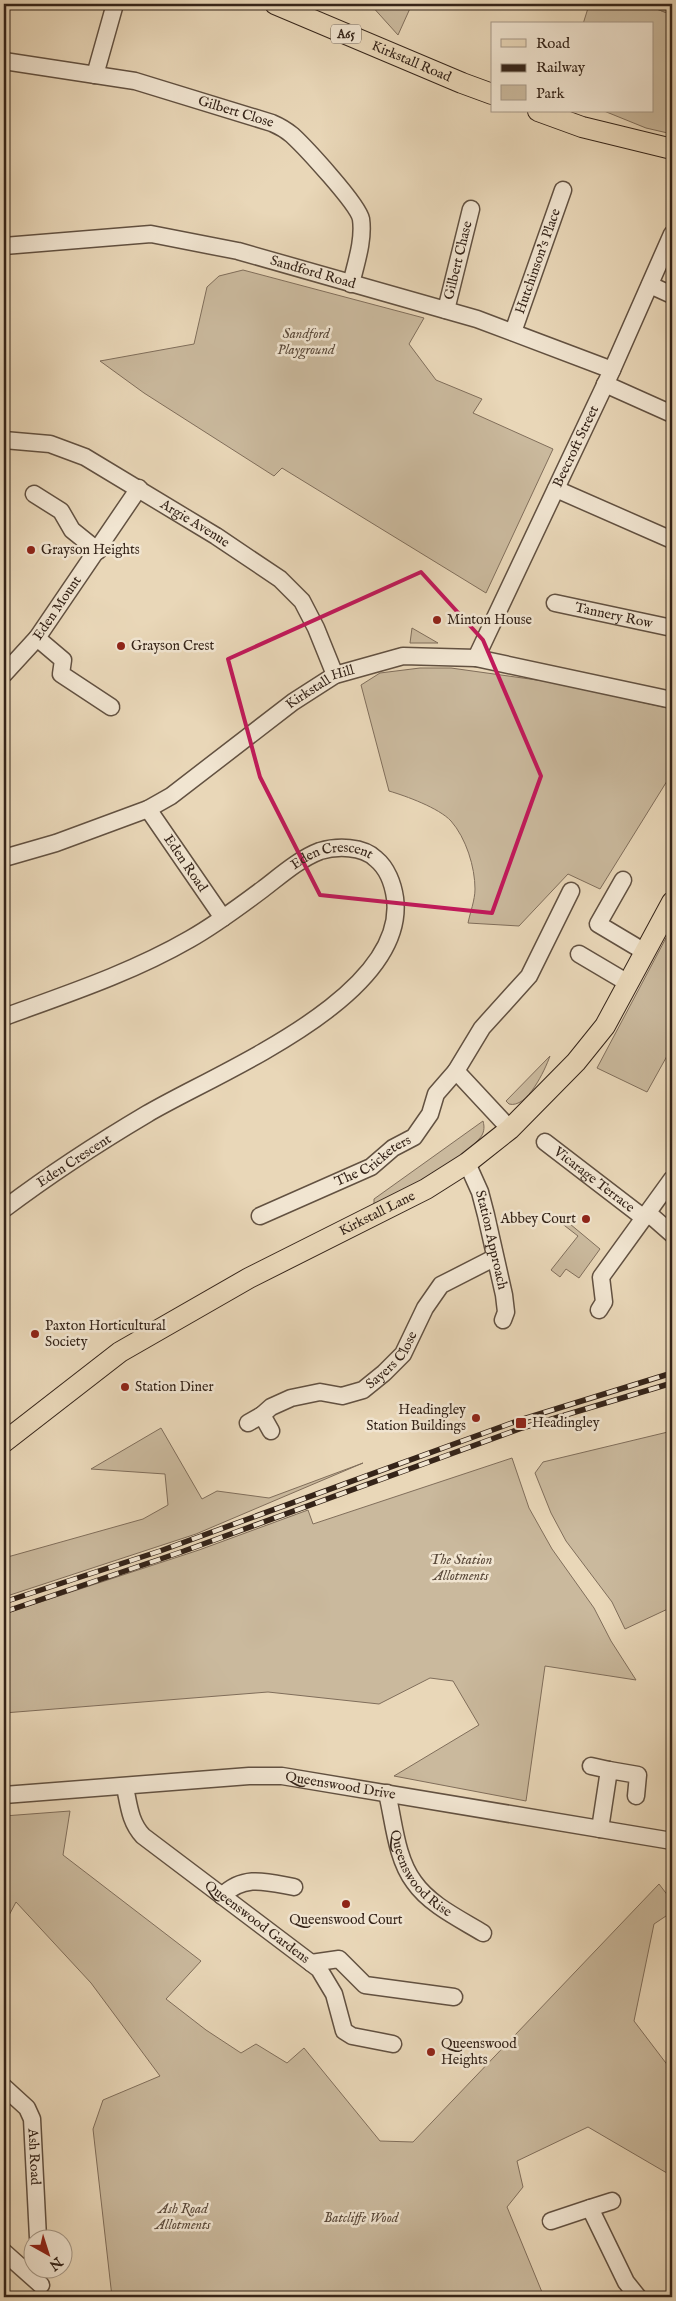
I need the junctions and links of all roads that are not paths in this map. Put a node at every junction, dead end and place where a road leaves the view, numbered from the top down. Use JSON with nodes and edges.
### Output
{"nodes":[{"id":1,"x":115,"y":4,"type":"edge"},
{"id":2,"x":275,"y":4,"type":"edge"},
{"id":3,"x":4,"y":61,"type":"edge"},
{"id":4,"x":95,"y":75,"type":"junction"},
{"id":5,"x":491,"y":94,"type":"edge"},
{"id":6,"x":541,"y":112,"type":"edge"},
{"id":7,"x":672,"y":149,"type":"edge"},
{"id":8,"x":562,"y":190,"type":"dead end"},
{"id":9,"x":471,"y":209,"type":"dead end"},
{"id":10,"x":672,"y":234,"type":"edge"},
{"id":11,"x":4,"y":246,"type":"edge"},
{"id":12,"x":351,"y":284,"type":"junction"},
{"id":13,"x":650,"y":285,"type":"junction"},
{"id":14,"x":672,"y":295,"type":"edge"},
{"id":15,"x":446,"y":310,"type":"junction"},
{"id":16,"x":514,"y":332,"type":"junction"},
{"id":17,"x":609,"y":377,"type":"junction"},
{"id":18,"x":672,"y":414,"type":"edge"},
{"id":19,"x":4,"y":440,"type":"edge"},
{"id":20,"x":139,"y":488,"type":"junction"},
{"id":21,"x":556,"y":489,"type":"junction"},
{"id":22,"x":34,"y":494,"type":"dead end"},
{"id":23,"x":672,"y":540,"type":"edge"},
{"id":24,"x":98,"y":551,"type":"junction"},
{"id":25,"x":555,"y":603,"type":"dead end"},
{"id":26,"x":672,"y":628,"type":"edge"},
{"id":27,"x":37,"y":638,"type":"junction"},
{"id":28,"x":476,"y":658,"type":"junction"},
{"id":29,"x":4,"y":674,"type":"edge"},
{"id":30,"x":335,"y":675,"type":"junction"},
{"id":31,"x":672,"y":700,"type":"edge"},
{"id":32,"x":111,"y":707,"type":"dead end"},
{"id":33,"x":148,"y":809,"type":"junction"},
{"id":34,"x":4,"y":858,"type":"edge"},
{"id":35,"x":623,"y":880,"type":"dead end"},
{"id":36,"x":571,"y":891,"type":"dead end"},
{"id":37,"x":672,"y":902,"type":"edge"},
{"id":38,"x":223,"y":918,"type":"junction"},
{"id":39,"x":645,"y":952,"type":"junction"},
{"id":40,"x":579,"y":954,"type":"dead end"},
{"id":41,"x":628,"y":983,"type":"junction"},
{"id":42,"x":4,"y":1017,"type":"edge"},
{"id":43,"x":456,"y":1072,"type":"junction"},
{"id":44,"x":510,"y":1129,"type":"junction"},
{"id":45,"x":545,"y":1142,"type":"dead end"},
{"id":46,"x":467,"y":1163,"type":"junction"},
{"id":47,"x":672,"y":1179,"type":"edge"},
{"id":48,"x":4,"y":1209,"type":"edge"},
{"id":49,"x":260,"y":1216,"type":"dead end"},
{"id":50,"x":643,"y":1221,"type":"junction"},
{"id":51,"x":672,"y":1234,"type":"edge"},
{"id":52,"x":494,"y":1258,"type":"junction"},
{"id":53,"x":599,"y":1310,"type":"dead end"},
{"id":54,"x":503,"y":1320,"type":"dead end"},
{"id":55,"x":272,"y":1431,"type":"dead end"},
{"id":56,"x":4,"y":1442,"type":"edge"},
{"id":57,"x":591,"y":1766,"type":"dead end"},
{"id":58,"x":610,"y":1770,"type":"junction"},
{"id":59,"x":126,"y":1787,"type":"junction"},
{"id":60,"x":387,"y":1793,"type":"junction"},
{"id":61,"x":4,"y":1796,"type":"edge"},
{"id":62,"x":636,"y":1796,"type":"dead end"},
{"id":63,"x":600,"y":1829,"type":"junction"},
{"id":64,"x":672,"y":1841,"type":"edge"},
{"id":65,"x":294,"y":1887,"type":"dead end"},
{"id":66,"x":222,"y":1896,"type":"junction"},
{"id":67,"x":483,"y":1933,"type":"dead end"},
{"id":68,"x":311,"y":1964,"type":"junction"},
{"id":69,"x":454,"y":1997,"type":"dead end"},
{"id":70,"x":393,"y":2044,"type":"dead end"},
{"id":71,"x":4,"y":2087,"type":"edge"},
{"id":72,"x":612,"y":2201,"type":"dead end"},
{"id":73,"x":590,"y":2208,"type":"junction"},
{"id":74,"x":551,"y":2221,"type":"dead end"},
{"id":75,"x":37,"y":2228,"type":"edge"},
{"id":76,"x":4,"y":2252,"type":"edge"},
{"id":77,"x":40,"y":2278,"type":"edge"},
{"id":78,"x":41,"y":2291,"type":"edge"},
{"id":79,"x":638,"y":2297,"type":"edge"}],
"edges":[{"from":1,"to":4,"type":"street"},
{"from":2,"to":5,"type":"main road","name":"Kirkstall Road","number":"A65"},
{"from":3,"to":4,"type":"street","name":"Gilbert Close"},
{"from":4,"to":12,"type":"street","name":"Gilbert Close"},
{"from":6,"to":7,"type":"main road"},
{"from":8,"to":16,"type":"street","name":"Hutchinson's Place"},
{"from":9,"to":15,"type":"street","name":"Gilbert Chase"},
{"from":10,"to":13,"type":"street","name":"Beecroft Street"},
{"from":11,"to":12,"type":"street","name":"Sandford Road"},
{"from":12,"to":15,"type":"street","name":"Sandford Road"},
{"from":13,"to":14,"type":"street"},
{"from":13,"to":17,"type":"street","name":"Beecroft Street"},
{"from":15,"to":16,"type":"street","name":"Sandford Road"},
{"from":16,"to":17,"type":"street","name":"Sandford Road"},
{"from":17,"to":18,"type":"street","name":"Sandford Road"},
{"from":17,"to":21,"type":"street","name":"Beecroft Street"},
{"from":19,"to":20,"type":"street","name":"Argie Avenue"},
{"from":20,"to":24,"type":"street","name":"Eden Mount"},
{"from":20,"to":30,"type":"street","name":"Argie Avenue"},
{"from":21,"to":23,"type":"street"},
{"from":21,"to":28,"type":"street","name":"Beecroft Street"},
{"from":22,"to":24,"type":"street"},
{"from":24,"to":27,"type":"street","name":"Eden Mount"},
{"from":25,"to":26,"type":"street","name":"Tannery Row"},
{"from":27,"to":29,"type":"street","name":"Eden Mount"},
{"from":27,"to":32,"type":"street"},
{"from":28,"to":30,"type":"street","name":"Kirkstall Hill"},
{"from":28,"to":31,"type":"street","name":"Kirkstall Hill"},
{"from":30,"to":33,"type":"street","name":"Kirkstall Hill"},
{"from":33,"to":34,"type":"street","name":"Kirkstall Hill"},
{"from":33,"to":38,"type":"street","name":"Eden Road"},
{"from":35,"to":39,"type":"street"},
{"from":36,"to":43,"type":"street","name":"The Cricketers"},
{"from":37,"to":39,"type":"main road","name":"Kirkstall Lane"},
{"from":38,"to":42,"type":"street","name":"Eden Crescent"},
{"from":38,"to":48,"type":"street","name":"Eden Crescent"},
{"from":39,"to":41,"type":"main road","name":"Kirkstall Lane"},
{"from":40,"to":41,"type":"street"},
{"from":41,"to":44,"type":"main road","name":"Kirkstall Lane"},
{"from":43,"to":44,"type":"street"},
{"from":43,"to":49,"type":"street","name":"The Cricketers"},
{"from":44,"to":46,"type":"main road","name":"Kirkstall Lane"},
{"from":45,"to":50,"type":"street","name":"Vicarage Terrace"},
{"from":46,"to":52,"type":"street","name":"Station Approach"},
{"from":46,"to":56,"type":"main road","name":"Kirkstall Lane"},
{"from":47,"to":50,"type":"street"},
{"from":50,"to":51,"type":"street","name":"Vicarage Terrace"},
{"from":50,"to":53,"type":"street"},
{"from":52,"to":54,"type":"street","name":"Station Approach"},
{"from":52,"to":55,"type":"street","name":"Sayers Close"},
{"from":57,"to":58,"type":"street"},
{"from":58,"to":62,"type":"street"},
{"from":58,"to":63,"type":"street"},
{"from":59,"to":60,"type":"street","name":"Queenswood Drive"},
{"from":59,"to":61,"type":"street","name":"Queenswood Drive"},
{"from":59,"to":66,"type":"street","name":"Queenswood Gardens"},
{"from":60,"to":63,"type":"street","name":"Queenswood Drive"},
{"from":60,"to":67,"type":"street","name":"Queenswood Rise"},
{"from":63,"to":64,"type":"street","name":"Queenswood Drive"},
{"from":65,"to":66,"type":"street"},
{"from":66,"to":68,"type":"street","name":"Queenswood Gardens"},
{"from":68,"to":69,"type":"street"},
{"from":68,"to":70,"type":"street","name":"Queenswood Gardens"},
{"from":71,"to":75,"type":"street","name":"Ash Road"},
{"from":72,"to":73,"type":"street"},
{"from":73,"to":74,"type":"street"},
{"from":73,"to":79,"type":"street"},
{"from":76,"to":78,"type":"street"},
{"from":77,"to":78,"type":"street"}]}
